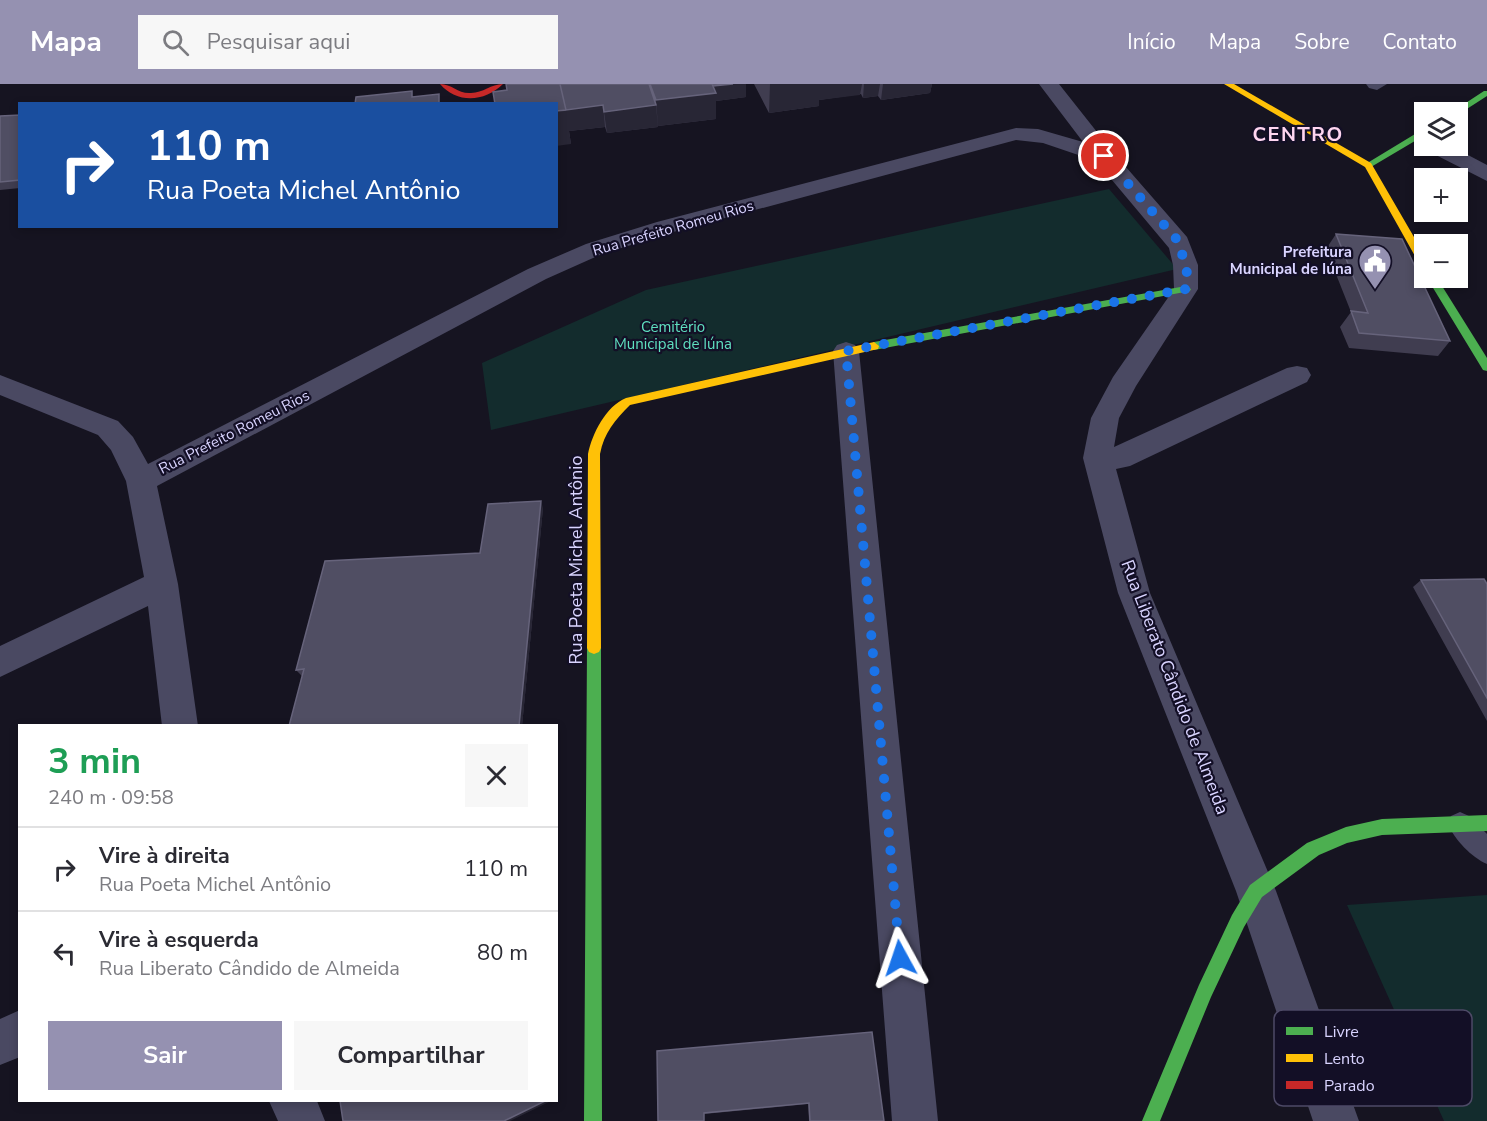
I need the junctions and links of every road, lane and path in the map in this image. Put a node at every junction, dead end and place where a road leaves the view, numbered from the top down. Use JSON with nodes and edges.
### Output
{"nodes":[{"id":1,"x":444,"y":84,"type":"edge"},
{"id":2,"x":499,"y":84,"type":"edge"},
{"id":3,"x":1049,"y":84,"type":"edge"},
{"id":4,"x":1228,"y":84,"type":"edge"},
{"id":5,"x":1487,"y":93,"type":"edge"},
{"id":6,"x":1468,"y":105,"type":"edge"},
{"id":7,"x":1468,"y":142,"type":"edge"},
{"id":8,"x":1414,"y":143,"type":"edge"},
{"id":9,"x":1487,"y":153,"type":"edge"},
{"id":10,"x":1104,"y":156,"type":"junction"},
{"id":11,"x":1456,"y":156,"type":"edge"},
{"id":12,"x":1368,"y":165,"type":"junction"},
{"id":13,"x":1487,"y":174,"type":"edge"},
{"id":14,"x":1414,"y":246,"type":"edge"},
{"id":15,"x":1438,"y":288,"type":"edge"},
{"id":16,"x":1186,"y":289,"type":"junction"},
{"id":17,"x":846,"y":351,"type":"junction"},
{"id":18,"x":1487,"y":367,"type":"edge"},
{"id":19,"x":1297,"y":375,"type":"dead end"},
{"id":20,"x":0,"y":384,"type":"edge"},
{"id":21,"x":1098,"y":458,"type":"junction"},
{"id":22,"x":141,"y":481,"type":"junction"},
{"id":23,"x":162,"y":584,"type":"junction"},
{"id":24,"x":0,"y":662,"type":"edge"},
{"id":25,"x":180,"y":724,"type":"edge"},
{"id":26,"x":1487,"y":823,"type":"edge"},
{"id":27,"x":1460,"y":824,"type":"junction"},
{"id":28,"x":1487,"y":852,"type":"edge"},
{"id":29,"x":1256,"y":891,"type":"junction"},
{"id":30,"x":1297,"y":1010,"type":"edge"},
{"id":31,"x":18,"y":1033,"type":"edge"},
{"id":32,"x":0,"y":1043,"type":"edge"},
{"id":33,"x":292,"y":1102,"type":"edge"},
{"id":34,"x":1331,"y":1106,"type":"edge"},
{"id":35,"x":302,"y":1121,"type":"edge"},
{"id":36,"x":593,"y":1121,"type":"edge"},
{"id":37,"x":915,"y":1121,"type":"edge"},
{"id":38,"x":1151,"y":1121,"type":"edge"},
{"id":39,"x":1336,"y":1121,"type":"edge"}],
"edges":[{"from":1,"to":2,"type":"street"},
{"from":3,"to":10,"type":"street"},
{"from":4,"to":12,"type":"street"},
{"from":5,"to":6,"type":"street"},
{"from":7,"to":9,"type":"street"},
{"from":8,"to":12,"type":"street"},
{"from":10,"to":16,"type":"street"},
{"from":10,"to":22,"type":"street","name":"Rua Prefeito Romeu Rios"},
{"from":11,"to":13,"type":"street"},
{"from":12,"to":14,"type":"street"},
{"from":15,"to":18,"type":"street"},
{"from":16,"to":17,"type":"street","name":"Rua Poeta Michel Antônio"},
{"from":16,"to":21,"type":"street","name":"Rua Liberato Cândido de Almeida"},
{"from":17,"to":36,"type":"street","name":"Rua Poeta Michel Antônio"},
{"from":17,"to":37,"type":"street"},
{"from":19,"to":21,"type":"street"},
{"from":20,"to":22,"type":"street"},
{"from":21,"to":29,"type":"street","name":"Rua Liberato Cândido de Almeida"},
{"from":22,"to":23,"type":"street"},
{"from":23,"to":24,"type":"street"},
{"from":23,"to":25,"type":"street"},
{"from":26,"to":27,"type":"street"},
{"from":27,"to":28,"type":"lane"},
{"from":27,"to":29,"type":"street"},
{"from":29,"to":30,"type":"street","name":"Rua Liberato Cândido de Almeida"},
{"from":29,"to":38,"type":"street"},
{"from":31,"to":32,"type":"street"},
{"from":33,"to":35,"type":"street"},
{"from":34,"to":39,"type":"street","name":"Rua Liberato Cândido de Almeida"}]}
